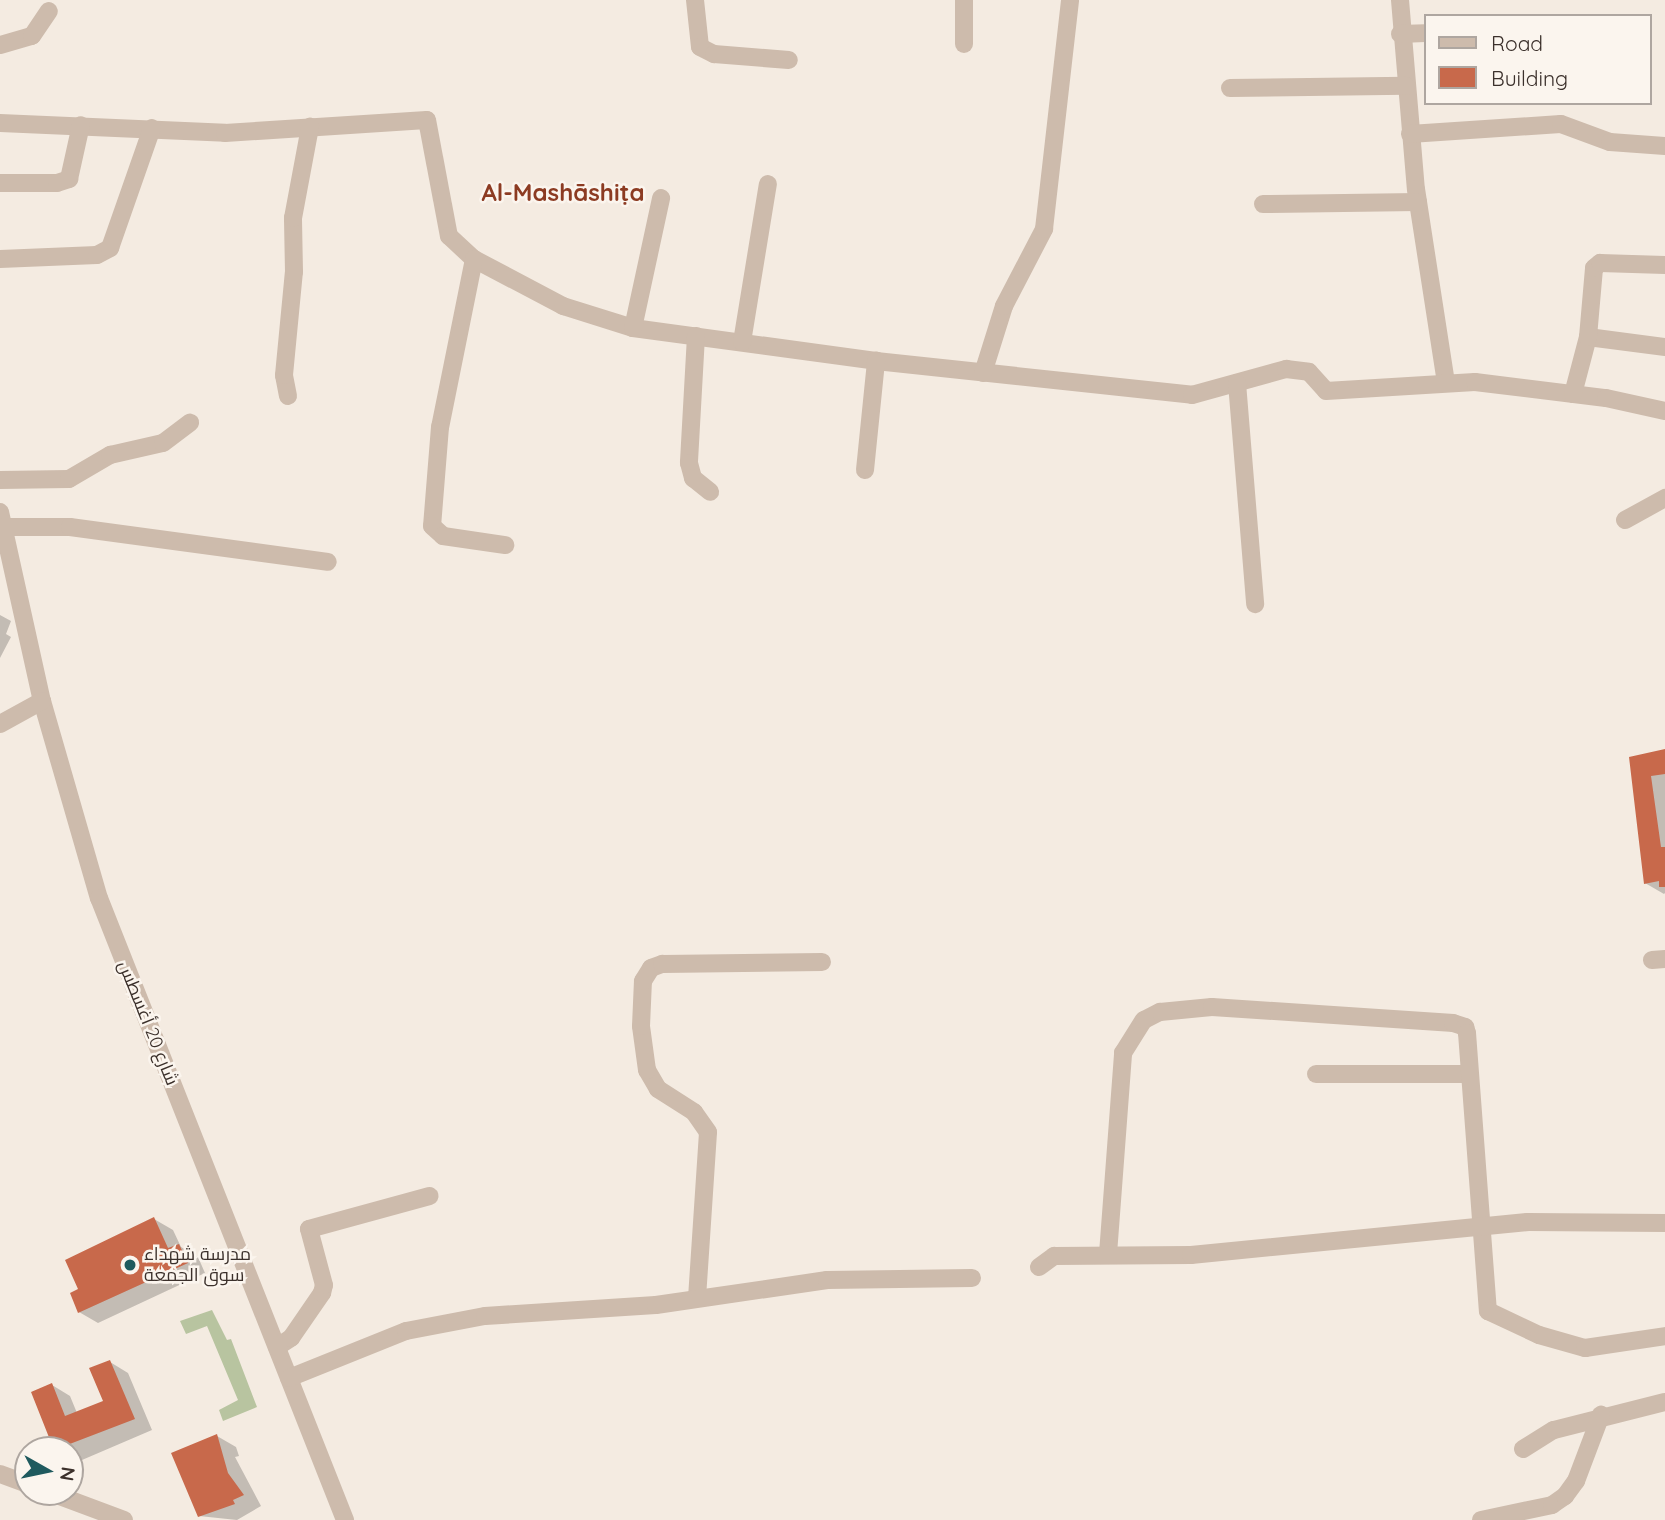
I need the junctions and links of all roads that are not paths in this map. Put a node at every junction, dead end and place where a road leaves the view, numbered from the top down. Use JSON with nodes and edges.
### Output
{"nodes":[{"id":1,"x":695,"y":0,"type":"edge"},
{"id":2,"x":964,"y":0,"type":"edge"},
{"id":3,"x":1070,"y":0,"type":"edge"},
{"id":4,"x":1400,"y":0,"type":"edge"},
{"id":5,"x":50,"y":11,"type":"dead end"},
{"id":6,"x":1424,"y":33,"type":"edge"},
{"id":7,"x":1401,"y":34,"type":"junction"},
{"id":8,"x":964,"y":44,"type":"dead end"},
{"id":9,"x":0,"y":45,"type":"edge"},
{"id":10,"x":789,"y":60,"type":"dead end"},
{"id":11,"x":1406,"y":86,"type":"junction"},
{"id":12,"x":1230,"y":88,"type":"dead end"},
{"id":13,"x":0,"y":123,"type":"edge"},
{"id":14,"x":81,"y":125,"type":"junction"},
{"id":15,"x":310,"y":127,"type":"junction"},
{"id":16,"x":152,"y":128,"type":"junction"},
{"id":17,"x":1410,"y":134,"type":"junction"},
{"id":18,"x":1665,"y":146,"type":"edge"},
{"id":19,"x":0,"y":183,"type":"edge"},
{"id":20,"x":768,"y":184,"type":"dead end"},
{"id":21,"x":661,"y":198,"type":"dead end"},
{"id":22,"x":1418,"y":202,"type":"junction"},
{"id":23,"x":1263,"y":204,"type":"dead end"},
{"id":24,"x":0,"y":259,"type":"edge"},
{"id":25,"x":474,"y":259,"type":"junction"},
{"id":26,"x":1665,"y":265,"type":"edge"},
{"id":27,"x":633,"y":328,"type":"junction"},
{"id":28,"x":696,"y":336,"type":"junction"},
{"id":29,"x":1588,"y":337,"type":"junction"},
{"id":30,"x":742,"y":342,"type":"junction"},
{"id":31,"x":1665,"y":347,"type":"edge"},
{"id":32,"x":876,"y":361,"type":"junction"},
{"id":33,"x":983,"y":373,"type":"junction"},
{"id":34,"x":1237,"y":383,"type":"junction"},
{"id":35,"x":1447,"y":383,"type":"junction"},
{"id":36,"x":1573,"y":394,"type":"junction"},
{"id":37,"x":288,"y":396,"type":"dead end"},
{"id":38,"x":1665,"y":411,"type":"edge"},
{"id":39,"x":190,"y":423,"type":"dead end"},
{"id":40,"x":865,"y":470,"type":"dead end"},
{"id":41,"x":0,"y":480,"type":"edge"},
{"id":42,"x":710,"y":492,"type":"dead end"},
{"id":43,"x":1665,"y":498,"type":"edge"},
{"id":44,"x":1,"y":519,"type":"edge"},
{"id":45,"x":1625,"y":520,"type":"dead end"},
{"id":46,"x":505,"y":545,"type":"dead end"},
{"id":47,"x":328,"y":562,"type":"dead end"},
{"id":48,"x":1255,"y":604,"type":"dead end"},
{"id":49,"x":42,"y":701,"type":"junction"},
{"id":50,"x":0,"y":724,"type":"edge"},
{"id":51,"x":821,"y":962,"type":"dead end"},
{"id":52,"x":1316,"y":1074,"type":"dead end"},
{"id":53,"x":1469,"y":1074,"type":"junction"},
{"id":54,"x":430,"y":1196,"type":"dead end"},
{"id":55,"x":1665,"y":1223,"type":"edge"},
{"id":56,"x":1478,"y":1226,"type":"junction"},
{"id":57,"x":1108,"y":1254,"type":"junction"},
{"id":58,"x":1039,"y":1267,"type":"dead end"},
{"id":59,"x":972,"y":1278,"type":"dead end"},
{"id":60,"x":697,"y":1298,"type":"junction"},
{"id":61,"x":1665,"y":1336,"type":"edge"},
{"id":62,"x":277,"y":1347,"type":"junction"},
{"id":63,"x":289,"y":1378,"type":"junction"},
{"id":64,"x":1665,"y":1402,"type":"edge"},
{"id":65,"x":1601,"y":1415,"type":"junction"},
{"id":66,"x":1523,"y":1449,"type":"dead end"},
{"id":67,"x":84,"y":1505,"type":"edge"},
{"id":68,"x":124,"y":1520,"type":"edge"},
{"id":69,"x":345,"y":1520,"type":"edge"},
{"id":70,"x":1482,"y":1520,"type":"edge"}],
"edges":[{"from":1,"to":10,"type":"street"},
{"from":2,"to":8,"type":"street"},
{"from":3,"to":33,"type":"street"},
{"from":4,"to":7,"type":"street"},
{"from":5,"to":9,"type":"street"},
{"from":6,"to":7,"type":"street"},
{"from":7,"to":11,"type":"street"},
{"from":11,"to":12,"type":"street"},
{"from":11,"to":17,"type":"street"},
{"from":13,"to":14,"type":"street"},
{"from":14,"to":16,"type":"street"},
{"from":14,"to":19,"type":"street"},
{"from":15,"to":16,"type":"street"},
{"from":15,"to":25,"type":"street"},
{"from":15,"to":37,"type":"street"},
{"from":16,"to":24,"type":"street"},
{"from":17,"to":18,"type":"street"},
{"from":17,"to":22,"type":"street"},
{"from":20,"to":30,"type":"street"},
{"from":21,"to":27,"type":"street"},
{"from":22,"to":23,"type":"street"},
{"from":22,"to":35,"type":"street"},
{"from":25,"to":27,"type":"street"},
{"from":25,"to":46,"type":"street"},
{"from":26,"to":29,"type":"street"},
{"from":27,"to":28,"type":"street"},
{"from":28,"to":30,"type":"street"},
{"from":28,"to":42,"type":"street"},
{"from":29,"to":31,"type":"street"},
{"from":29,"to":36,"type":"street"},
{"from":30,"to":32,"type":"street"},
{"from":32,"to":33,"type":"street"},
{"from":32,"to":40,"type":"street"},
{"from":33,"to":34,"type":"street"},
{"from":34,"to":35,"type":"street"},
{"from":34,"to":48,"type":"street"},
{"from":35,"to":36,"type":"street"},
{"from":36,"to":38,"type":"street"},
{"from":39,"to":41,"type":"street"},
{"from":43,"to":45,"type":"street"},
{"from":44,"to":47,"type":"street"},
{"from":44,"to":49,"type":"street","name":"شارع 20 أغسطس"},
{"from":49,"to":50,"type":"street"},
{"from":49,"to":62,"type":"street","name":"شارع 20 أغسطس"},
{"from":51,"to":60,"type":"street"},
{"from":52,"to":53,"type":"street"},
{"from":53,"to":56,"type":"street"},
{"from":53,"to":57,"type":"street"},
{"from":54,"to":62,"type":"street"},
{"from":55,"to":56,"type":"street"},
{"from":56,"to":57,"type":"street"},
{"from":56,"to":61,"type":"street"},
{"from":57,"to":58,"type":"street"},
{"from":59,"to":60,"type":"street"},
{"from":60,"to":63,"type":"street"},
{"from":62,"to":63,"type":"street","name":"شارع 20 أغسطس"},
{"from":63,"to":69,"type":"street","name":"شارع 20 أغسطس"},
{"from":64,"to":65,"type":"street"},
{"from":65,"to":66,"type":"street"},
{"from":65,"to":70,"type":"street"},
{"from":67,"to":68,"type":"street"}]}
